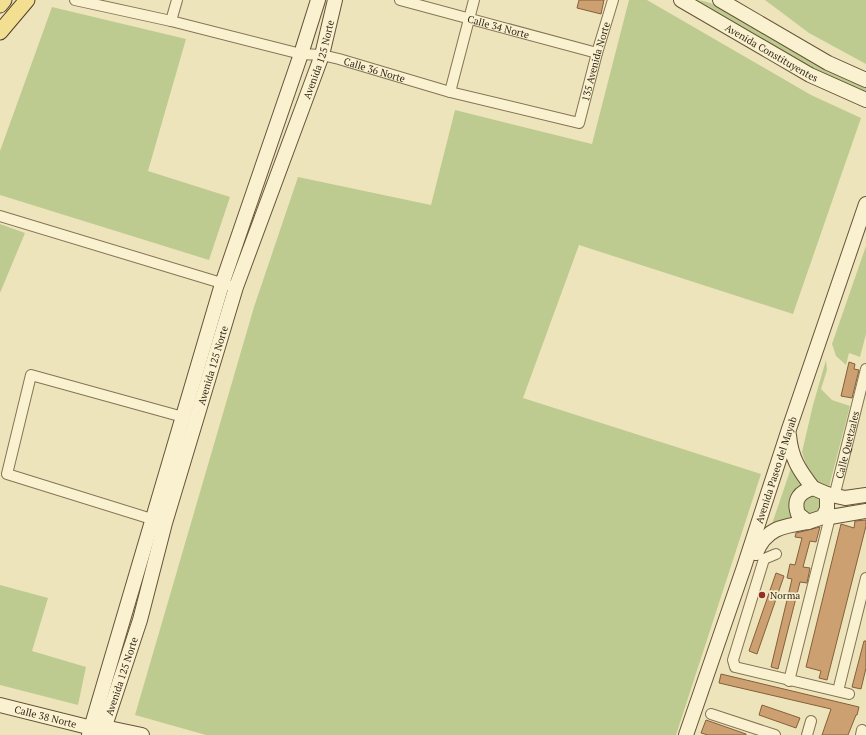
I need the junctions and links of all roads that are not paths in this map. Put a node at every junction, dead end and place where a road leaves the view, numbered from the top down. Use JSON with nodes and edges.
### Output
{"nodes":[{"id":1,"x":4,"y":0,"type":"edge"},
{"id":2,"x":27,"y":0,"type":"edge"},
{"id":3,"x":75,"y":0,"type":"edge"},
{"id":4,"x":177,"y":0,"type":"edge"},
{"id":5,"x":318,"y":0,"type":"edge"},
{"id":6,"x":334,"y":0,"type":"edge"},
{"id":7,"x":400,"y":0,"type":"edge"},
{"id":8,"x":474,"y":0,"type":"edge"},
{"id":9,"x":612,"y":0,"type":"edge"},
{"id":10,"x":681,"y":0,"type":"edge"},
{"id":11,"x":720,"y":0,"type":"edge"},
{"id":12,"x":0,"y":5,"type":"edge"},
{"id":13,"x":469,"y":19,"type":"junction"},
{"id":14,"x":171,"y":21,"type":"junction"},
{"id":15,"x":0,"y":32,"type":"edge"},
{"id":16,"x":597,"y":53,"type":"junction"},
{"id":17,"x":301,"y":54,"type":"junction"},
{"id":18,"x":322,"y":55,"type":"junction"},
{"id":19,"x":866,"y":80,"type":"edge"},
{"id":20,"x":450,"y":92,"type":"junction"},
{"id":21,"x":866,"y":100,"type":"edge"},
{"id":22,"x":579,"y":123,"type":"joint"},
{"id":23,"x":866,"y":204,"type":"edge"},
{"id":24,"x":0,"y":216,"type":"edge"},
{"id":25,"x":222,"y":284,"type":"junction"},
{"id":26,"x":236,"y":287,"type":"junction"},
{"id":27,"x":866,"y":369,"type":"edge"},
{"id":28,"x":183,"y":417,"type":"junction"},
{"id":29,"x":789,"y":429,"type":"junction"},
{"id":30,"x":813,"y":488,"type":"junction"},
{"id":31,"x":830,"y":495,"type":"junction"},
{"id":32,"x":866,"y":495,"type":"edge"},
{"id":33,"x":866,"y":511,"type":"edge"},
{"id":34,"x":826,"y":517,"type":"junction"},
{"id":35,"x":151,"y":520,"type":"junction"},
{"id":36,"x":165,"y":522,"type":"junction"},
{"id":37,"x":808,"y":522,"type":"junction"},
{"id":38,"x":776,"y":554,"type":"dead end"},
{"id":39,"x":744,"y":567,"type":"junction"},
{"id":40,"x":866,"y":578,"type":"edge"},
{"id":41,"x":123,"y":673,"type":"junction"},
{"id":42,"x":789,"y":681,"type":"junction"},
{"id":43,"x":838,"y":691,"type":"junction"},
{"id":44,"x":849,"y":694,"type":"dead end"},
{"id":45,"x":0,"y":705,"type":"edge"},
{"id":46,"x":0,"y":714,"type":"edge"},
{"id":47,"x":711,"y":714,"type":"dead end"},
{"id":48,"x":812,"y":721,"type":"dead end"},
{"id":49,"x":94,"y":732,"type":"edge"},
{"id":50,"x":136,"y":734,"type":"edge"},
{"id":51,"x":686,"y":735,"type":"edge"},
{"id":52,"x":775,"y":735,"type":"edge"},
{"id":53,"x":807,"y":735,"type":"edge"}],
"edges":[{"from":1,"to":12,"type":"main road"},
{"from":2,"to":15,"type":"main road"},
{"from":3,"to":14,"type":"street","name":"Calle 36 Norte"},
{"from":4,"to":14,"type":"street"},
{"from":5,"to":17,"type":"main road","name":"Avenida 125 Norte"},
{"from":6,"to":18,"type":"main road","name":"Avenida 125 Norte"},
{"from":7,"to":13,"type":"street","name":"Calle 34 Norte"},
{"from":8,"to":13,"type":"street"},
{"from":9,"to":16,"type":"street","name":"135 Avenida Norte"},
{"from":10,"to":21,"type":"main road","name":"Avenida Constituyentes"},
{"from":11,"to":19,"type":"main road","name":"Avenida Constituyentes"},
{"from":13,"to":16,"type":"street","name":"Calle 34 Norte"},
{"from":13,"to":20,"type":"street"},
{"from":14,"to":17,"type":"street","name":"Calle 36 Norte"},
{"from":16,"to":22,"type":"street","name":"135 Avenida Norte"},
{"from":17,"to":18,"type":"street","name":"Calle 36 Norte"},
{"from":17,"to":25,"type":"main road","name":"Avenida 125 Norte"},
{"from":18,"to":20,"type":"street","name":"Calle 36 Norte"},
{"from":18,"to":26,"type":"main road","name":"Avenida 125 Norte"},
{"from":20,"to":22,"type":"street","name":"Calle 36 Norte"},
{"from":23,"to":29,"type":"main road","name":"Avenida Paseo del Mayab"},
{"from":24,"to":25,"type":"street"},
{"from":25,"to":26,"type":"street"},
{"from":25,"to":28,"type":"main road","name":"Avenida 125 Norte"},
{"from":26,"to":36,"type":"main road","name":"Avenida 125 Norte"},
{"from":27,"to":31,"type":"street","name":"Calle Quetzales"},
{"from":28,"to":35,"type":"main road","name":"Avenida 125 Norte"},
{"from":28,"to":35,"type":"street"},
{"from":29,"to":30,"type":"main road"},
{"from":29,"to":39,"type":"main road","name":"Avenida Paseo del Mayab"},
{"from":30,"to":31,"type":"main road"},
{"from":30,"to":37,"type":"main road"},
{"from":31,"to":32,"type":"main road"},
{"from":31,"to":34,"type":"main road"},
{"from":33,"to":34,"type":"main road"},
{"from":34,"to":37,"type":"main road"},
{"from":34,"to":42,"type":"street"},
{"from":35,"to":36,"type":"street"},
{"from":35,"to":49,"type":"main road","name":"Avenida 125 Norte"},
{"from":36,"to":41,"type":"main road","name":"Avenida 125 Norte"},
{"from":37,"to":39,"type":"main road"},
{"from":38,"to":42,"type":"street"},
{"from":39,"to":51,"type":"main road","name":"Avenida Paseo del Mayab"},
{"from":40,"to":43,"type":"street"},
{"from":41,"to":49,"type":"main road","name":"Avenida 125 Norte"},
{"from":41,"to":50,"type":"main road"},
{"from":42,"to":43,"type":"street"},
{"from":43,"to":44,"type":"street"},
{"from":45,"to":49,"type":"main road","name":"Calle 38 Norte"},
{"from":46,"to":49,"type":"main road","name":"Calle 38 Norte"},
{"from":47,"to":52,"type":"street"},
{"from":48,"to":53,"type":"street"},
{"from":49,"to":50,"type":"main road"}]}
